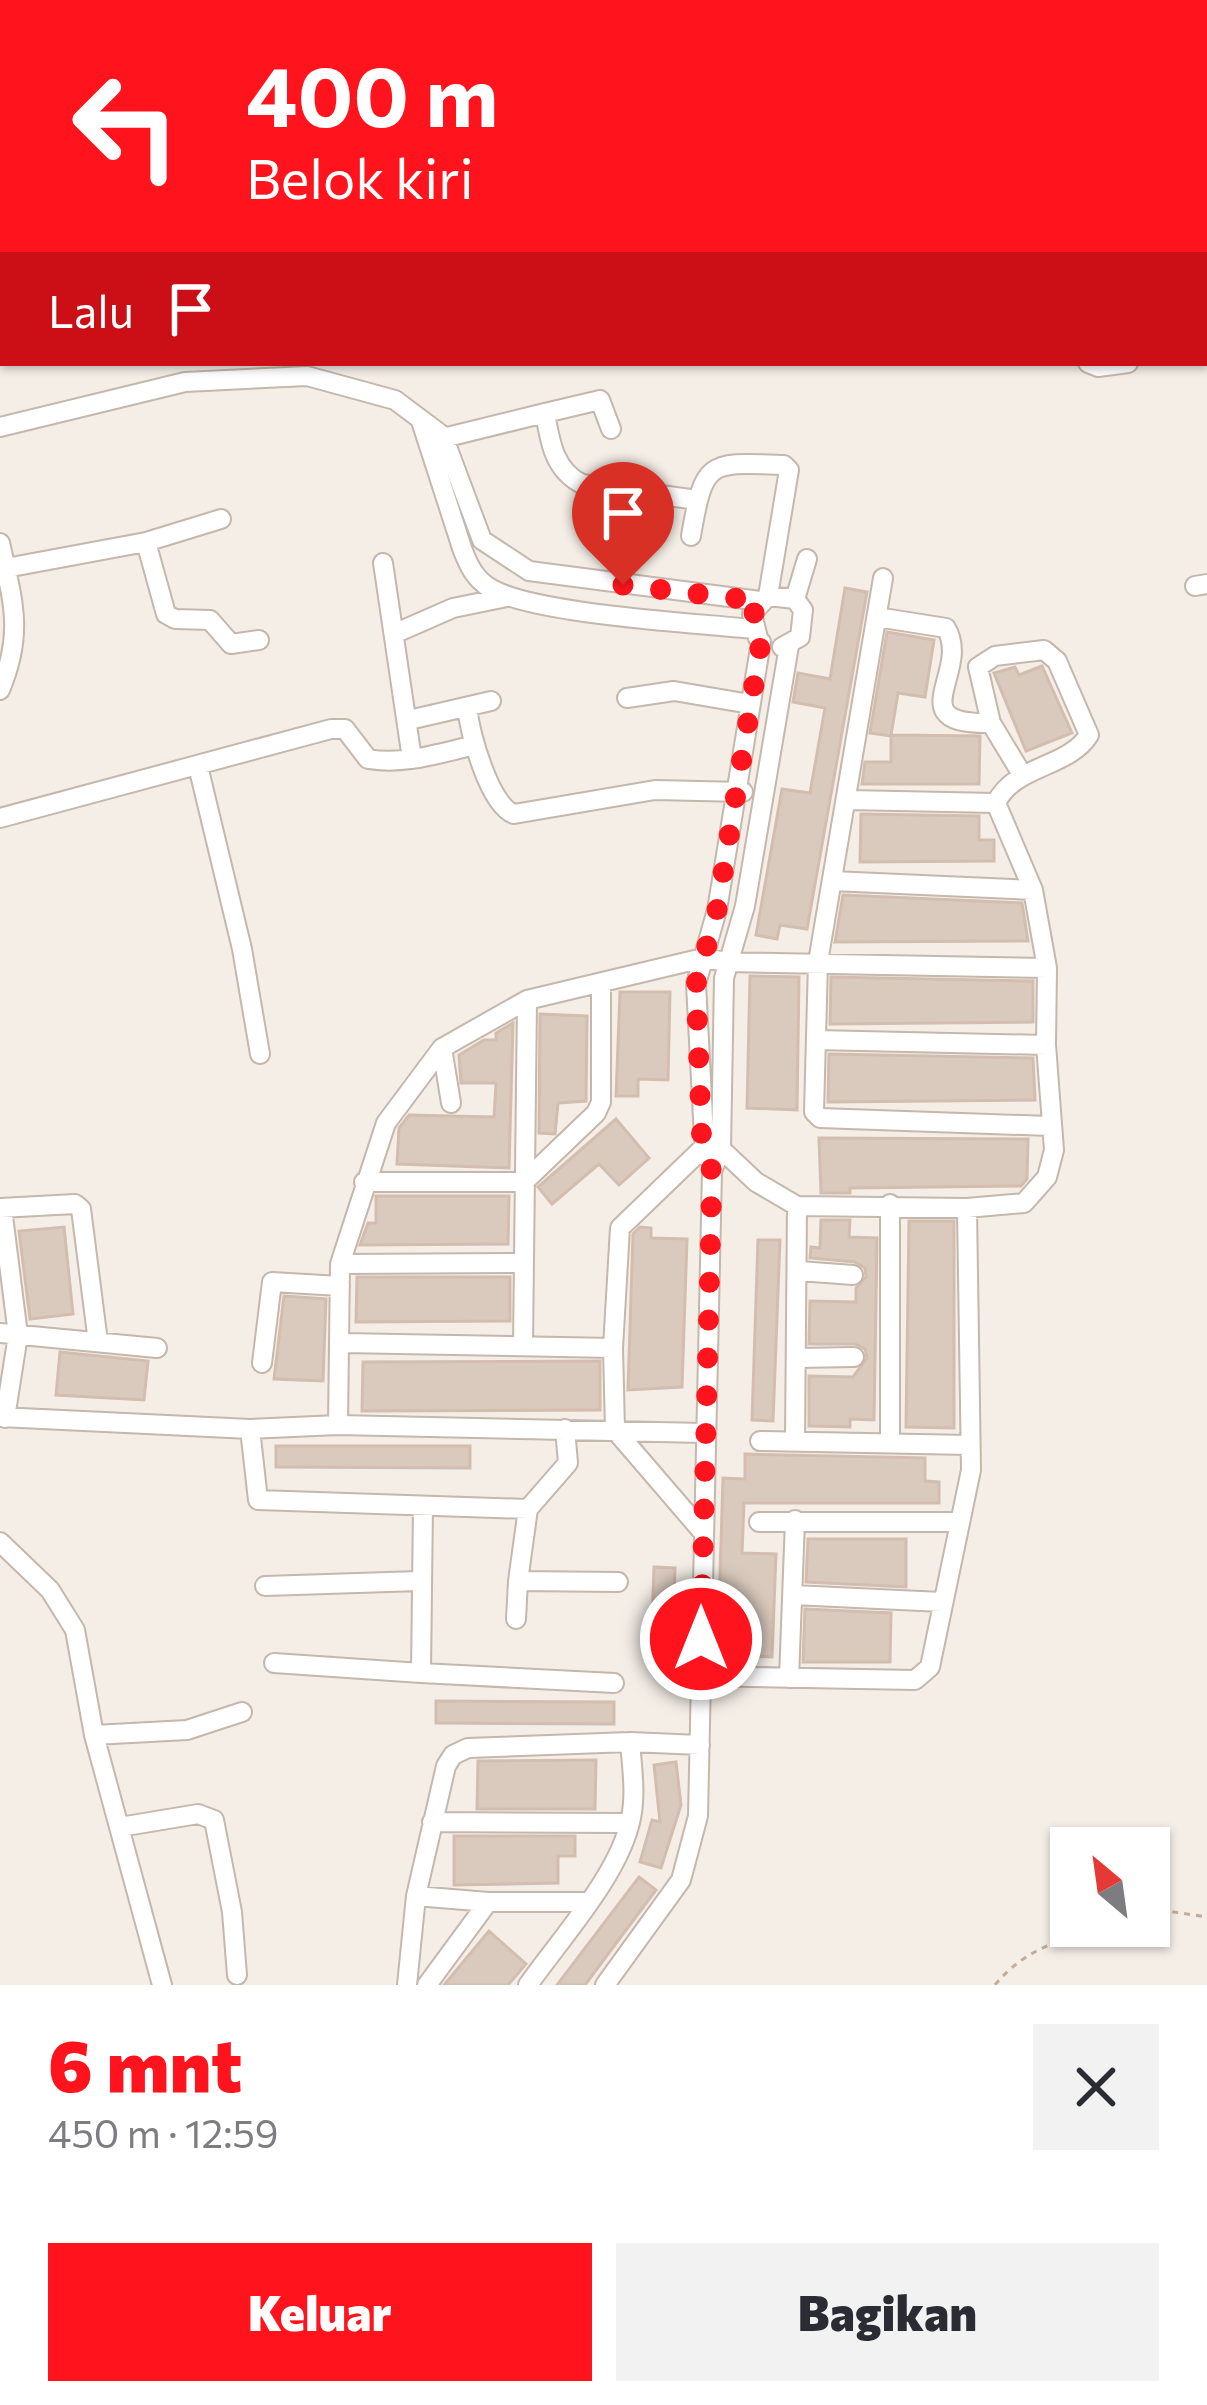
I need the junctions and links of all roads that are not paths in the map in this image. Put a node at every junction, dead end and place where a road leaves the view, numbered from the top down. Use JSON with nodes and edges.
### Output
{"nodes":[{"id":1,"x":306,"y":369,"type":"edge"},
{"id":2,"x":185,"y":373,"type":"edge"},
{"id":3,"x":545,"y":412,"type":"junction"},
{"id":4,"x":0,"y":428,"type":"edge"},
{"id":5,"x":611,"y":429,"type":"dead end"},
{"id":6,"x":435,"y":439,"type":"junction"},
{"id":7,"x":697,"y":500,"type":"junction"},
{"id":8,"x":221,"y":519,"type":"dead end"},
{"id":9,"x":691,"y":536,"type":"dead end"},
{"id":10,"x":146,"y":542,"type":"junction"},
{"id":11,"x":0,"y":543,"type":"edge"},
{"id":12,"x":807,"y":559,"type":"dead end"},
{"id":13,"x":383,"y":562,"type":"dead end"},
{"id":14,"x":6,"y":568,"type":"junction"},
{"id":15,"x":883,"y":578,"type":"dead end"},
{"id":16,"x":578,"y":579,"type":"junction"},
{"id":17,"x":507,"y":597,"type":"junction"},
{"id":18,"x":764,"y":598,"type":"junction"},
{"id":19,"x":795,"y":599,"type":"junction"},
{"id":20,"x":574,"y":608,"type":"junction"},
{"id":21,"x":877,"y":617,"type":"junction"},
{"id":22,"x":396,"y":633,"type":"junction"},
{"id":23,"x":756,"y":636,"type":"junction"},
{"id":24,"x":259,"y":640,"type":"dead end"},
{"id":25,"x":789,"y":646,"type":"junction"},
{"id":26,"x":0,"y":689,"type":"edge"},
{"id":27,"x":627,"y":698,"type":"dead end"},
{"id":28,"x":491,"y":701,"type":"dead end"},
{"id":29,"x":750,"y":704,"type":"junction"},
{"id":30,"x":467,"y":707,"type":"junction"},
{"id":31,"x":410,"y":720,"type":"junction"},
{"id":32,"x":991,"y":723,"type":"junction"},
{"id":33,"x":471,"y":746,"type":"junction"},
{"id":34,"x":412,"y":759,"type":"junction"},
{"id":35,"x":198,"y":766,"type":"junction"},
{"id":36,"x":1023,"y":776,"type":"junction"},
{"id":37,"x":737,"y":791,"type":"junction"},
{"id":38,"x":766,"y":797,"type":"junction"},
{"id":39,"x":848,"y":800,"type":"junction"},
{"id":40,"x":996,"y":803,"type":"junction"},
{"id":41,"x":0,"y":818,"type":"edge"},
{"id":42,"x":832,"y":881,"type":"junction"},
{"id":43,"x":1033,"y":890,"type":"junction"},
{"id":44,"x":703,"y":958,"type":"junction"},
{"id":45,"x":727,"y":962,"type":"junction"},
{"id":46,"x":818,"y":962,"type":"junction"},
{"id":47,"x":1047,"y":968,"type":"junction"},
{"id":48,"x":602,"y":983,"type":"junction"},
{"id":49,"x":527,"y":1000,"type":"junction"},
{"id":50,"x":816,"y":1040,"type":"junction"},
{"id":51,"x":1046,"y":1045,"type":"junction"},
{"id":52,"x":442,"y":1048,"type":"junction"},
{"id":53,"x":260,"y":1054,"type":"dead end"},
{"id":54,"x":451,"y":1103,"type":"dead end"},
{"id":55,"x":1050,"y":1126,"type":"junction"},
{"id":56,"x":712,"y":1149,"type":"junction"},
{"id":57,"x":364,"y":1182,"type":"junction"},
{"id":58,"x":524,"y":1182,"type":"junction"},
{"id":59,"x":890,"y":1204,"type":"junction"},
{"id":60,"x":797,"y":1206,"type":"junction"},
{"id":61,"x":1,"y":1208,"type":"edge"},
{"id":62,"x":967,"y":1208,"type":"junction"},
{"id":63,"x":523,"y":1263,"type":"junction"},
{"id":64,"x":340,"y":1264,"type":"junction"},
{"id":65,"x":799,"y":1271,"type":"junction"},
{"id":66,"x":853,"y":1275,"type":"dead end"},
{"id":67,"x":340,"y":1286,"type":"junction"},
{"id":68,"x":9,"y":1334,"type":"edge"},
{"id":69,"x":98,"y":1342,"type":"junction"},
{"id":70,"x":342,"y":1343,"type":"junction"},
{"id":71,"x":524,"y":1346,"type":"junction"},
{"id":72,"x":157,"y":1348,"type":"dead end"},
{"id":73,"x":613,"y":1348,"type":"junction"},
{"id":74,"x":854,"y":1357,"type":"dead end"},
{"id":75,"x":798,"y":1358,"type":"junction"},
{"id":76,"x":262,"y":1363,"type":"dead end"},
{"id":77,"x":3,"y":1418,"type":"edge"},
{"id":78,"x":338,"y":1425,"type":"junction"},
{"id":79,"x":250,"y":1429,"type":"junction"},
{"id":80,"x":565,"y":1429,"type":"junction"},
{"id":81,"x":615,"y":1430,"type":"junction"},
{"id":82,"x":704,"y":1433,"type":"junction"},
{"id":83,"x":795,"y":1440,"type":"junction"},
{"id":84,"x":760,"y":1441,"type":"dead end"},
{"id":85,"x":890,"y":1443,"type":"junction"},
{"id":86,"x":970,"y":1445,"type":"junction"},
{"id":87,"x":423,"y":1506,"type":"junction"},
{"id":88,"x":527,"y":1509,"type":"junction"},
{"id":89,"x":795,"y":1520,"type":"junction"},
{"id":90,"x":759,"y":1522,"type":"dead end"},
{"id":91,"x":958,"y":1522,"type":"junction"},
{"id":92,"x":701,"y":1530,"type":"junction"},
{"id":93,"x":0,"y":1542,"type":"edge"},
{"id":94,"x":419,"y":1581,"type":"junction"},
{"id":95,"x":518,"y":1581,"type":"junction"},
{"id":96,"x":618,"y":1582,"type":"dead end"},
{"id":97,"x":265,"y":1586,"type":"dead end"},
{"id":98,"x":793,"y":1595,"type":"junction"},
{"id":99,"x":942,"y":1602,"type":"junction"},
{"id":100,"x":516,"y":1619,"type":"dead end"},
{"id":101,"x":274,"y":1663,"type":"dead end"},
{"id":102,"x":421,"y":1673,"type":"junction"},
{"id":103,"x":701,"y":1676,"type":"junction"},
{"id":104,"x":789,"y":1678,"type":"junction"},
{"id":105,"x":614,"y":1683,"type":"dead end"},
{"id":106,"x":242,"y":1712,"type":"dead end"},
{"id":107,"x":94,"y":1735,"type":"junction"},
{"id":108,"x":630,"y":1742,"type":"junction"},
{"id":109,"x":700,"y":1745,"type":"junction"},
{"id":110,"x":432,"y":1822,"type":"junction"},
{"id":111,"x":630,"y":1823,"type":"junction"},
{"id":112,"x":120,"y":1827,"type":"junction"},
{"id":113,"x":416,"y":1896,"type":"junction"},
{"id":114,"x":488,"y":1902,"type":"junction"},
{"id":115,"x":585,"y":1902,"type":"junction"},
{"id":116,"x":237,"y":1975,"type":"dead end"},
{"id":117,"x":162,"y":1985,"type":"edge"},
{"id":118,"x":407,"y":1985,"type":"edge"},
{"id":119,"x":427,"y":1985,"type":"edge"},
{"id":120,"x":528,"y":1985,"type":"edge"},
{"id":121,"x":605,"y":1985,"type":"edge"}],
"edges":[{"from":1,"to":2,"type":"street"},
{"from":1,"to":6,"type":"street"},
{"from":2,"to":4,"type":"street"},
{"from":3,"to":5,"type":"street"},
{"from":3,"to":6,"type":"street"},
{"from":3,"to":7,"type":"street"},
{"from":6,"to":16,"type":"street"},
{"from":6,"to":17,"type":"street"},
{"from":7,"to":9,"type":"street"},
{"from":7,"to":18,"type":"street"},
{"from":8,"to":10,"type":"street"},
{"from":10,"to":14,"type":"street"},
{"from":10,"to":24,"type":"street"},
{"from":11,"to":14,"type":"street"},
{"from":12,"to":19,"type":"street"},
{"from":13,"to":22,"type":"street"},
{"from":14,"to":26,"type":"street"},
{"from":15,"to":21,"type":"street"},
{"from":16,"to":18,"type":"street"},
{"from":16,"to":20,"type":"street"},
{"from":17,"to":20,"type":"street"},
{"from":17,"to":22,"type":"street"},
{"from":18,"to":19,"type":"street"},
{"from":18,"to":23,"type":"street"},
{"from":19,"to":25,"type":"street"},
{"from":20,"to":23,"type":"street"},
{"from":21,"to":32,"type":"street"},
{"from":21,"to":39,"type":"street"},
{"from":22,"to":31,"type":"street"},
{"from":23,"to":25,"type":"street"},
{"from":23,"to":29,"type":"street"},
{"from":25,"to":38,"type":"street"},
{"from":27,"to":29,"type":"street"},
{"from":28,"to":30,"type":"street"},
{"from":29,"to":37,"type":"street"},
{"from":30,"to":31,"type":"street"},
{"from":30,"to":33,"type":"street"},
{"from":31,"to":34,"type":"street"},
{"from":32,"to":36,"type":"street"},
{"from":32,"to":36,"type":"street"},
{"from":33,"to":34,"type":"street"},
{"from":33,"to":37,"type":"street"},
{"from":34,"to":35,"type":"street"},
{"from":35,"to":41,"type":"street"},
{"from":35,"to":53,"type":"street"},
{"from":36,"to":40,"type":"street"},
{"from":37,"to":38,"type":"street"},
{"from":37,"to":44,"type":"street"},
{"from":38,"to":45,"type":"street"},
{"from":39,"to":40,"type":"street"},
{"from":39,"to":42,"type":"street"},
{"from":40,"to":43,"type":"street"},
{"from":42,"to":43,"type":"street"},
{"from":42,"to":46,"type":"street"},
{"from":43,"to":47,"type":"street"},
{"from":44,"to":45,"type":"street"},
{"from":44,"to":48,"type":"street"},
{"from":44,"to":56,"type":"street"},
{"from":45,"to":46,"type":"street"},
{"from":45,"to":56,"type":"street"},
{"from":46,"to":47,"type":"street"},
{"from":46,"to":50,"type":"street"},
{"from":47,"to":51,"type":"street"},
{"from":48,"to":49,"type":"street"},
{"from":48,"to":58,"type":"street"},
{"from":49,"to":52,"type":"street"},
{"from":49,"to":58,"type":"street"},
{"from":50,"to":51,"type":"street"},
{"from":50,"to":55,"type":"street"},
{"from":51,"to":55,"type":"street"},
{"from":52,"to":54,"type":"street"},
{"from":52,"to":57,"type":"street"},
{"from":55,"to":62,"type":"street"},
{"from":56,"to":60,"type":"street"},
{"from":56,"to":73,"type":"street"},
{"from":56,"to":82,"type":"street"},
{"from":57,"to":58,"type":"street"},
{"from":57,"to":64,"type":"street"},
{"from":58,"to":63,"type":"street"},
{"from":59,"to":60,"type":"street"},
{"from":59,"to":62,"type":"street"},
{"from":59,"to":85,"type":"street"},
{"from":60,"to":65,"type":"street"},
{"from":61,"to":68,"type":"street"},
{"from":61,"to":69,"type":"street"},
{"from":62,"to":86,"type":"street"},
{"from":63,"to":64,"type":"street"},
{"from":63,"to":71,"type":"street"},
{"from":64,"to":67,"type":"street"},
{"from":65,"to":66,"type":"street"},
{"from":65,"to":75,"type":"street"},
{"from":67,"to":70,"type":"street"},
{"from":67,"to":76,"type":"street"},
{"from":68,"to":69,"type":"street"},
{"from":68,"to":77,"type":"street"},
{"from":69,"to":72,"type":"street"},
{"from":70,"to":71,"type":"street"},
{"from":70,"to":78,"type":"street"},
{"from":71,"to":73,"type":"street"},
{"from":73,"to":81,"type":"street"},
{"from":74,"to":75,"type":"street"},
{"from":75,"to":83,"type":"street"},
{"from":77,"to":79,"type":"street"},
{"from":78,"to":79,"type":"street"},
{"from":78,"to":80,"type":"street"},
{"from":79,"to":87,"type":"street"},
{"from":80,"to":81,"type":"street"},
{"from":80,"to":88,"type":"street"},
{"from":81,"to":82,"type":"street"},
{"from":81,"to":92,"type":"street"},
{"from":82,"to":92,"type":"street"},
{"from":83,"to":84,"type":"street"},
{"from":83,"to":85,"type":"street"},
{"from":85,"to":86,"type":"street"},
{"from":86,"to":91,"type":"street"},
{"from":87,"to":88,"type":"street"},
{"from":87,"to":94,"type":"street"},
{"from":88,"to":95,"type":"street"},
{"from":89,"to":90,"type":"street"},
{"from":89,"to":91,"type":"street"},
{"from":89,"to":98,"type":"street"},
{"from":91,"to":99,"type":"street"},
{"from":92,"to":103,"type":"street"},
{"from":93,"to":107,"type":"street"},
{"from":94,"to":97,"type":"street"},
{"from":94,"to":102,"type":"street"},
{"from":95,"to":96,"type":"street"},
{"from":95,"to":100,"type":"street"},
{"from":98,"to":99,"type":"street"},
{"from":98,"to":104,"type":"street"},
{"from":99,"to":104,"type":"street"},
{"from":101,"to":102,"type":"street"},
{"from":102,"to":105,"type":"street"},
{"from":103,"to":104,"type":"street"},
{"from":103,"to":109,"type":"street"},
{"from":106,"to":107,"type":"street"},
{"from":107,"to":112,"type":"street"},
{"from":108,"to":109,"type":"street"},
{"from":108,"to":110,"type":"street"},
{"from":108,"to":111,"type":"street"},
{"from":109,"to":121,"type":"street"},
{"from":110,"to":111,"type":"street"},
{"from":110,"to":113,"type":"street"},
{"from":111,"to":115,"type":"street"},
{"from":112,"to":116,"type":"street"},
{"from":112,"to":117,"type":"street"},
{"from":113,"to":114,"type":"street"},
{"from":113,"to":118,"type":"street"},
{"from":114,"to":115,"type":"street"},
{"from":114,"to":119,"type":"street"},
{"from":115,"to":120,"type":"street"}]}
